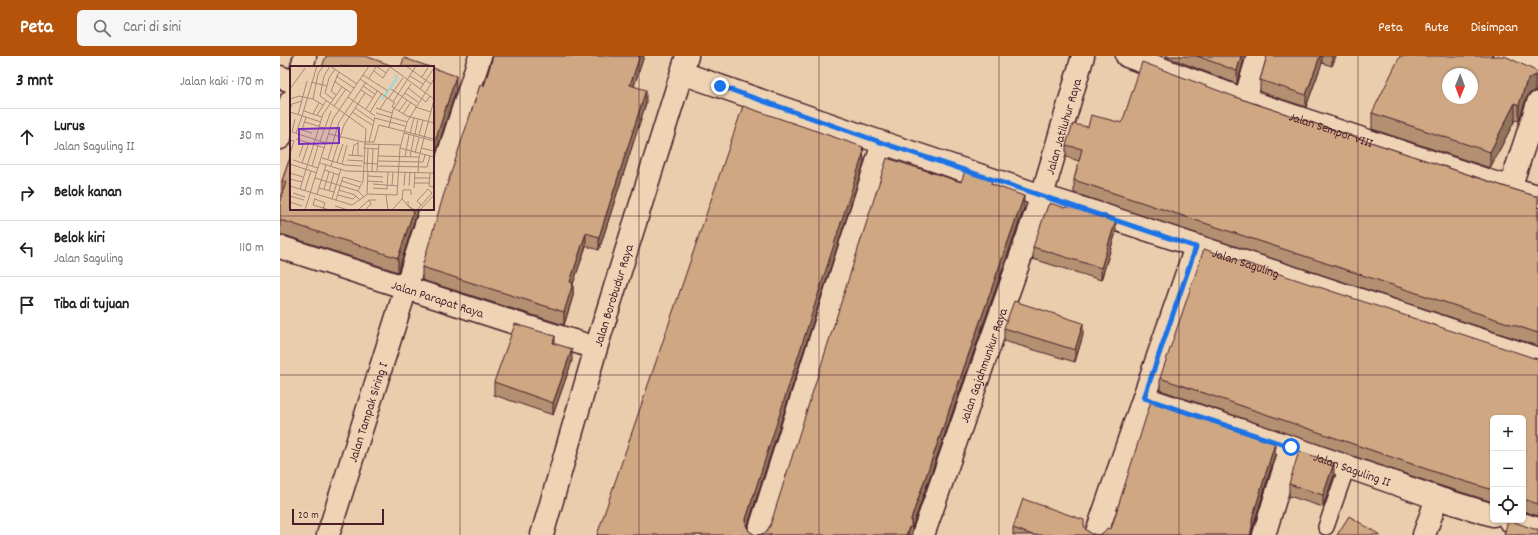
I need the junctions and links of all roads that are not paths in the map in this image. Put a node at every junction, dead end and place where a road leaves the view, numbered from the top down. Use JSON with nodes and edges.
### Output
{"nodes":[{"id":1,"x":305,"y":56,"type":"edge"},
{"id":2,"x":480,"y":56,"type":"edge"},
{"id":3,"x":1084,"y":56,"type":"edge"},
{"id":4,"x":1127,"y":56,"type":"edge"},
{"id":5,"x":1258,"y":56,"type":"edge"},
{"id":6,"x":1504,"y":56,"type":"edge"},
{"id":7,"x":685,"y":64,"type":"edge"},
{"id":8,"x":302,"y":66,"type":"edge"},
{"id":9,"x":1538,"y":67,"type":"edge"},
{"id":10,"x":280,"y":77,"type":"edge"},
{"id":11,"x":290,"y":81,"type":"edge"},
{"id":12,"x":1245,"y":100,"type":"junction"},
{"id":13,"x":1538,"y":103,"type":"edge"},
{"id":14,"x":290,"y":104,"type":"edge"},
{"id":15,"x":280,"y":138,"type":"edge"},
{"id":16,"x":883,"y":143,"type":"junction"},
{"id":17,"x":1510,"y":188,"type":"junction"},
{"id":18,"x":1042,"y":196,"type":"junction"},
{"id":19,"x":1538,"y":196,"type":"edge"},
{"id":20,"x":434,"y":200,"type":"edge"},
{"id":21,"x":431,"y":210,"type":"edge"},
{"id":22,"x":280,"y":247,"type":"edge"},
{"id":23,"x":1196,"y":247,"type":"junction"},
{"id":24,"x":406,"y":289,"type":"junction"},
{"id":25,"x":596,"y":348,"type":"junction"},
{"id":26,"x":1538,"y":359,"type":"edge"},
{"id":27,"x":1144,"y":398,"type":"junction"},
{"id":28,"x":1291,"y":447,"type":"junction"},
{"id":29,"x":1347,"y":467,"type":"junction"},
{"id":30,"x":1437,"y":498,"type":"junction"},
{"id":31,"x":1490,"y":514,"type":"edge"},
{"id":32,"x":1519,"y":523,"type":"edge"},
{"id":33,"x":1326,"y":527,"type":"dead end"},
{"id":34,"x":1538,"y":529,"type":"edge"},
{"id":35,"x":328,"y":535,"type":"edge"},
{"id":36,"x":542,"y":535,"type":"edge"},
{"id":37,"x":758,"y":535,"type":"edge"},
{"id":38,"x":924,"y":535,"type":"edge"},
{"id":39,"x":1096,"y":535,"type":"edge"},
{"id":40,"x":1264,"y":535,"type":"edge"},
{"id":41,"x":1424,"y":535,"type":"edge"}],
"edges":[{"from":1,"to":8,"type":"street"},
{"from":2,"to":20,"type":"street"},
{"from":3,"to":18,"type":"street","name":"Jalan Jatiluhur Raya"},
{"from":4,"to":12,"type":"street","name":"Jalan Sempor VIII"},
{"from":5,"to":12,"type":"street"},
{"from":6,"to":9,"type":"street"},
{"from":7,"to":16,"type":"street","name":"Jalan Saguling"},
{"from":7,"to":25,"type":"street","name":"Jalan Borobudur Raya"},
{"from":10,"to":11,"type":"street"},
{"from":12,"to":17,"type":"street","name":"Jalan Sempor VIII"},
{"from":13,"to":17,"type":"street"},
{"from":14,"to":15,"type":"street"},
{"from":16,"to":18,"type":"street","name":"Jalan Saguling"},
{"from":16,"to":37,"type":"street"},
{"from":17,"to":19,"type":"street","name":"Jalan Sempor VIII"},
{"from":18,"to":23,"type":"street","name":"Jalan Saguling"},
{"from":18,"to":38,"type":"street","name":"Jalan Gajahmunkur Raya"},
{"from":21,"to":24,"type":"street","name":"Jalan Tampak Siring I"},
{"from":22,"to":24,"type":"street","name":"Jalan Parapat Raya"},
{"from":23,"to":26,"type":"street","name":"Jalan Saguling"},
{"from":23,"to":27,"type":"street"},
{"from":24,"to":25,"type":"street","name":"Jalan Parapat Raya"},
{"from":24,"to":35,"type":"street","name":"Jalan Tampak Siring I"},
{"from":25,"to":36,"type":"street","name":"Jalan Borobudur Raya"},
{"from":27,"to":28,"type":"street","name":"Jalan Saguling II"},
{"from":27,"to":39,"type":"street"},
{"from":28,"to":29,"type":"street","name":"Jalan Saguling II"},
{"from":28,"to":40,"type":"street"},
{"from":29,"to":30,"type":"street","name":"Jalan Saguling II"},
{"from":29,"to":33,"type":"lane"},
{"from":30,"to":31,"type":"street","name":"Jalan Saguling II"},
{"from":30,"to":41,"type":"street"},
{"from":32,"to":34,"type":"street"}]}
